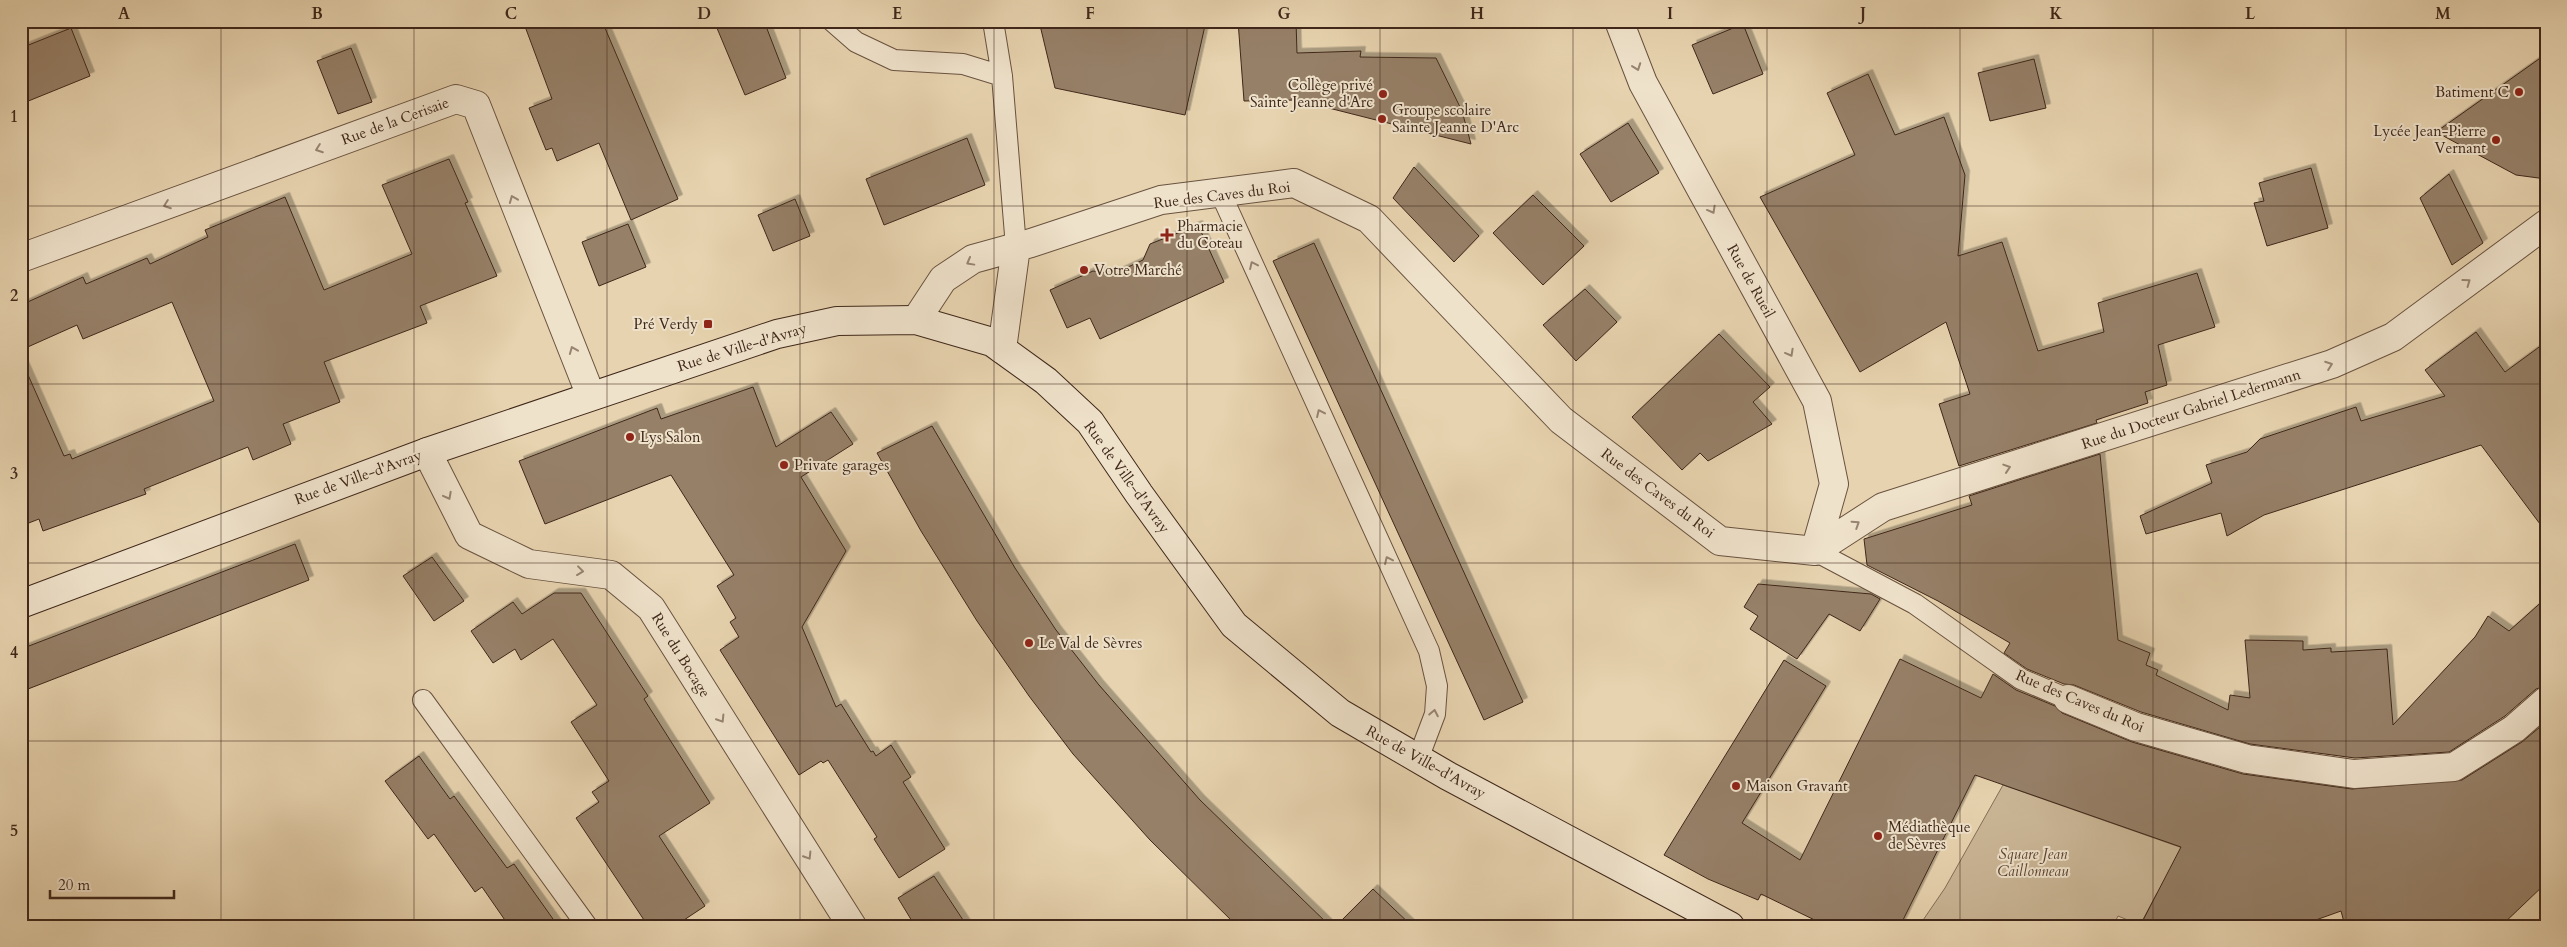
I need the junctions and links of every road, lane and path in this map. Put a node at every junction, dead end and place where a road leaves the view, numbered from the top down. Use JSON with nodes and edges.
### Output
{"nodes":[{"id":1,"x":832,"y":21,"type":"edge"},
{"id":2,"x":993,"y":21,"type":"edge"},
{"id":3,"x":1619,"y":21,"type":"edge"},
{"id":4,"x":1002,"y":76,"type":"junction"},
{"id":5,"x":1220,"y":192,"type":"junction"},
{"id":6,"x":2546,"y":224,"type":"edge"},
{"id":7,"x":1016,"y":247,"type":"junction"},
{"id":8,"x":21,"y":258,"type":"edge"},
{"id":9,"x":916,"y":320,"type":"junction"},
{"id":10,"x":1002,"y":349,"type":"junction"},
{"id":11,"x":591,"y":396,"type":"junction"},
{"id":12,"x":427,"y":452,"type":"junction"},
{"id":13,"x":1815,"y":551,"type":"junction"},
{"id":14,"x":21,"y":604,"type":"edge"},
{"id":15,"x":2068,"y":698,"type":"joint"},
{"id":16,"x":423,"y":700,"type":"dead end"},
{"id":17,"x":2546,"y":701,"type":"edge"},
{"id":18,"x":1418,"y":759,"type":"junction"},
{"id":19,"x":587,"y":926,"type":"edge"},
{"id":20,"x":852,"y":926,"type":"edge"},
{"id":21,"x":1730,"y":926,"type":"edge"}],
"edges":[{"from":1,"to":4,"type":"lane"},
{"from":2,"to":4,"type":"lane"},
{"from":3,"to":13,"type":"street","name":"Rue de Rueil","one_way":true},
{"from":4,"to":7,"type":"lane"},
{"from":5,"to":7,"type":"street","name":"Rue des Caves du Roi"},
{"from":5,"to":13,"type":"street","name":"Rue des Caves du Roi"},
{"from":18,"to":5,"type":"lane","one_way":true},
{"from":13,"to":6,"type":"street","name":"Rue du Docteur Gabriel Ledermann","one_way":true},
{"from":7,"to":9,"type":"street","name":"Rue des Caves du Roi","one_way":true},
{"from":7,"to":10,"type":"street"},
{"from":11,"to":8,"type":"street","name":"Rue de la Cerisaie","one_way":true},
{"from":9,"to":10,"type":"street","name":"Rue de Ville-d'Avray"},
{"from":9,"to":11,"type":"street","name":"Rue de Ville-d'Avray"},
{"from":10,"to":18,"type":"street","name":"Rue de Ville-d'Avray"},
{"from":11,"to":12,"type":"street","name":"Rue de Ville-d'Avray"},
{"from":12,"to":14,"type":"street","name":"Rue de Ville-d'Avray"},
{"from":12,"to":20,"type":"street","name":"Rue du Bocage","one_way":true},
{"from":13,"to":15,"type":"lane","name":"Rue des Caves du Roi"},
{"from":15,"to":17,"type":"street","name":"Rue des Caves du Roi"},
{"from":16,"to":19,"type":"lane"},
{"from":18,"to":21,"type":"street","name":"Rue de Ville-d'Avray"}]}
